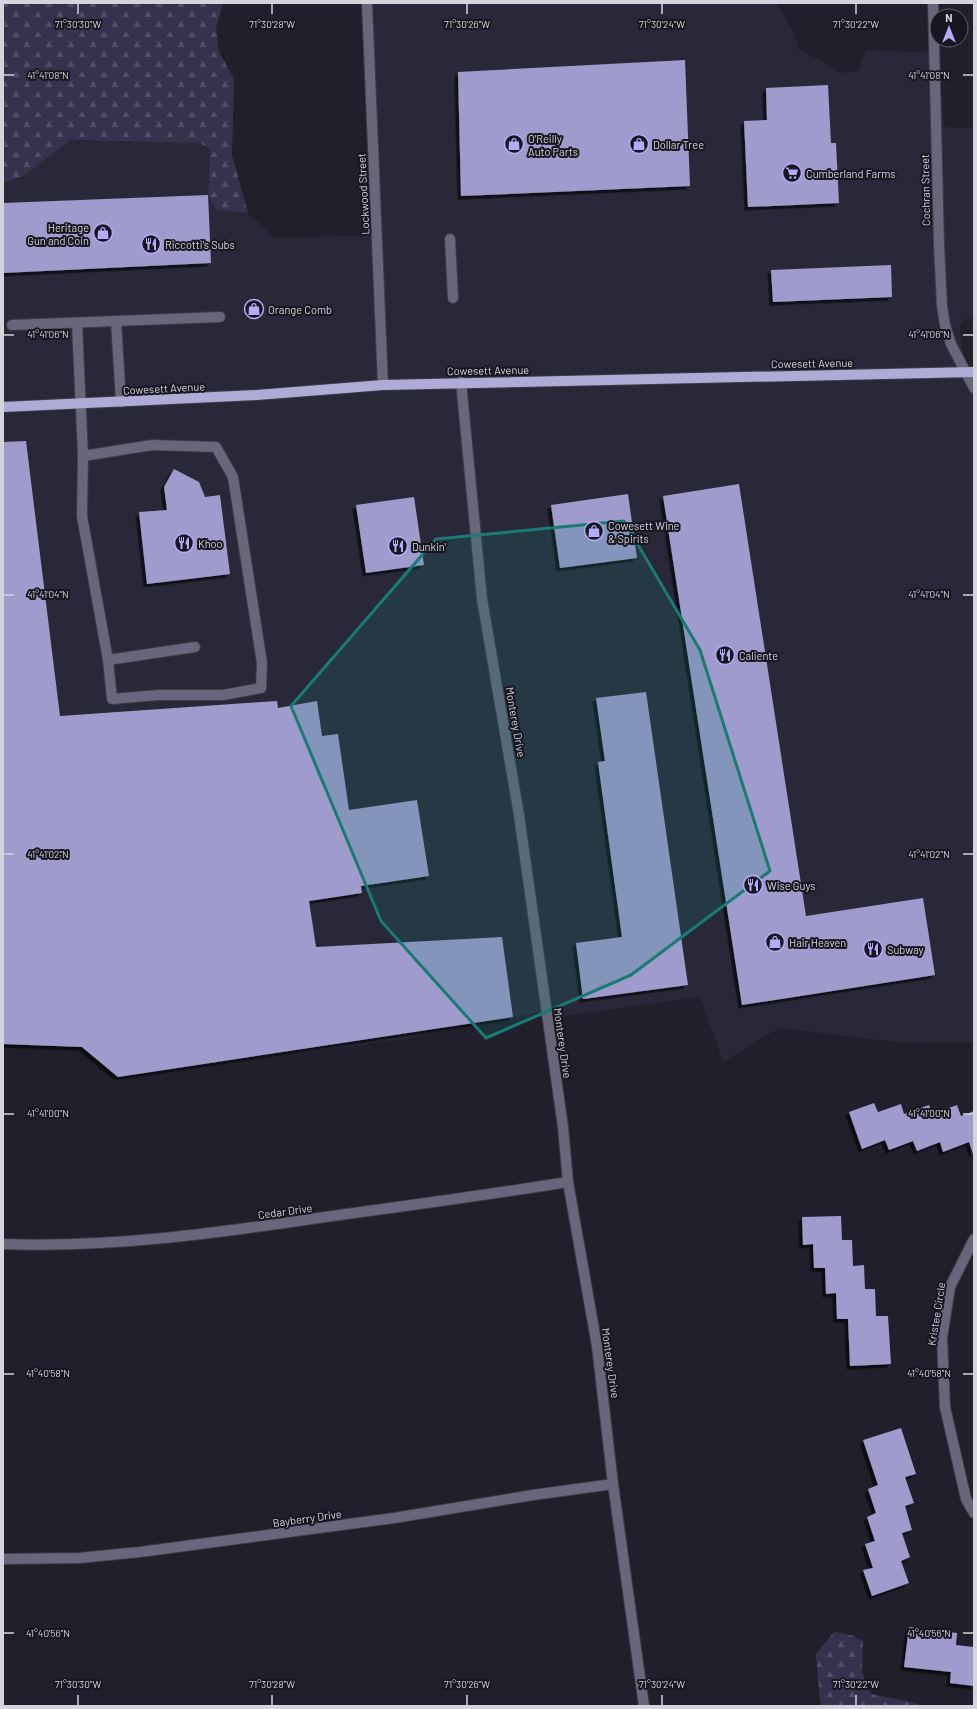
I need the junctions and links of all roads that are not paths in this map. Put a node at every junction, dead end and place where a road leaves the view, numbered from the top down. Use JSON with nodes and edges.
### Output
{"nodes":[{"id":1,"x":367,"y":3,"type":"edge"},
{"id":2,"x":933,"y":3,"type":"edge"},
{"id":3,"x":450,"y":239,"type":"dead end"},
{"id":4,"x":453,"y":298,"type":"dead end"},
{"id":5,"x":220,"y":317,"type":"dead end"},
{"id":6,"x":116,"y":321,"type":"junction"},
{"id":7,"x":77,"y":323,"type":"junction"},
{"id":8,"x":12,"y":325,"type":"dead end"},
{"id":9,"x":969,"y":372,"type":"edge"},
{"id":10,"x":461,"y":382,"type":"junction"},
{"id":11,"x":383,"y":385,"type":"junction"},
{"id":12,"x":974,"y":388,"type":"edge"},
{"id":13,"x":121,"y":402,"type":"junction"},
{"id":14,"x":80,"y":404,"type":"junction"},
{"id":15,"x":3,"y":407,"type":"edge"},
{"id":16,"x":83,"y":456,"type":"junction"},
{"id":17,"x":194,"y":647,"type":"dead end"},
{"id":18,"x":108,"y":660,"type":"junction"},
{"id":19,"x":568,"y":1182,"type":"junction"},
{"id":20,"x":974,"y":1239,"type":"edge"},
{"id":21,"x":3,"y":1244,"type":"edge"},
{"id":22,"x":613,"y":1484,"type":"junction"},
{"id":23,"x":974,"y":1513,"type":"edge"},
{"id":24,"x":3,"y":1559,"type":"edge"},
{"id":25,"x":644,"y":1706,"type":"edge"}],
"edges":[{"from":1,"to":11,"type":"street","name":"Lockwood Street"},
{"from":2,"to":9,"type":"street","name":"Cochran Street"},
{"from":3,"to":4,"type":"street"},
{"from":5,"to":6,"type":"street"},
{"from":6,"to":7,"type":"street"},
{"from":6,"to":13,"type":"street"},
{"from":7,"to":8,"type":"street"},
{"from":7,"to":14,"type":"street"},
{"from":9,"to":10,"type":"main road","name":"Cowesett Avenue"},
{"from":9,"to":12,"type":"street","name":"Cochran Street"},
{"from":10,"to":11,"type":"main road","name":"Cowesett Avenue"},
{"from":10,"to":19,"type":"street","name":"Monterey Drive"},
{"from":11,"to":13,"type":"main road","name":"Cowesett Avenue"},
{"from":13,"to":14,"type":"main road","name":"Cowesett Avenue"},
{"from":14,"to":15,"type":"main road","name":"Cowesett Avenue"},
{"from":14,"to":16,"type":"street"},
{"from":16,"to":18,"type":"street"},
{"from":16,"to":18,"type":"street"},
{"from":17,"to":18,"type":"street"},
{"from":19,"to":21,"type":"street","name":"Cedar Drive"},
{"from":19,"to":22,"type":"street","name":"Monterey Drive"},
{"from":20,"to":23,"type":"street","name":"Kristee Circle"},
{"from":22,"to":24,"type":"street","name":"Bayberry Drive"},
{"from":22,"to":25,"type":"street","name":"Monterey Drive"}]}
